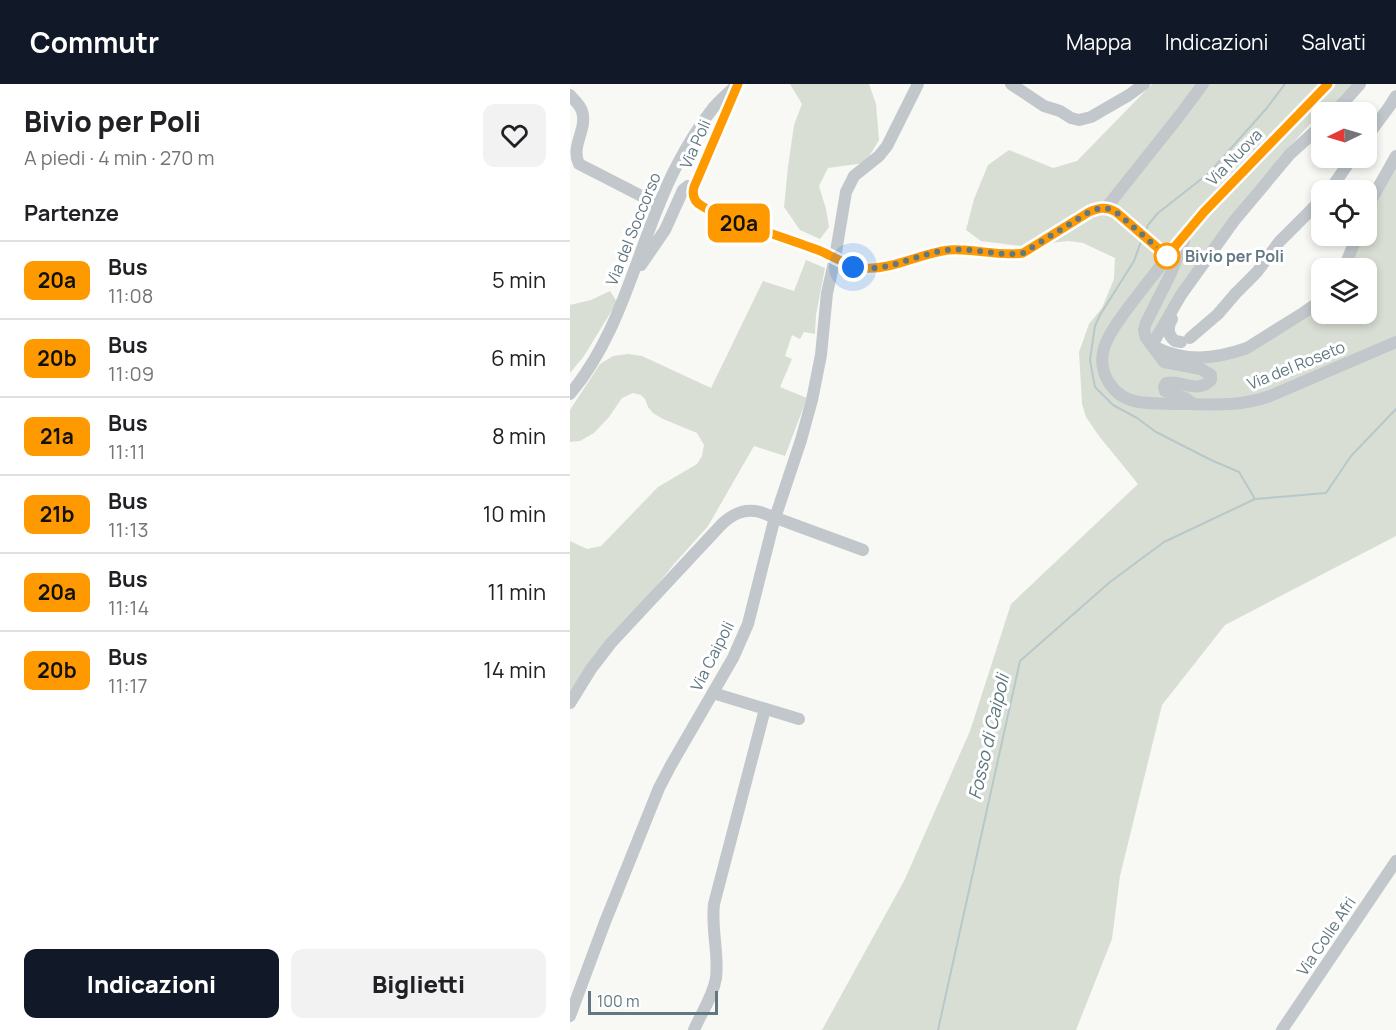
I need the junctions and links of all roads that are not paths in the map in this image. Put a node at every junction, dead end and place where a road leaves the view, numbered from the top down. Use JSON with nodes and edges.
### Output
{"nodes":[{"id":1,"x":738,"y":84,"type":"edge"},
{"id":2,"x":918,"y":84,"type":"edge"},
{"id":3,"x":1011,"y":84,"type":"edge"},
{"id":4,"x":1144,"y":84,"type":"edge"},
{"id":5,"x":1203,"y":84,"type":"edge"},
{"id":6,"x":1328,"y":84,"type":"edge"},
{"id":7,"x":1360,"y":84,"type":"edge"},
{"id":8,"x":570,"y":95,"type":"edge"},
{"id":9,"x":1396,"y":96,"type":"edge"},
{"id":10,"x":1344,"y":102,"type":"edge"},
{"id":11,"x":1377,"y":124,"type":"edge"},
{"id":12,"x":1311,"y":135,"type":"edge"},
{"id":13,"x":1396,"y":156,"type":"edge"},
{"id":14,"x":694,"y":187,"type":"junction"},
{"id":15,"x":1377,"y":190,"type":"edge"},
{"id":16,"x":659,"y":205,"type":"junction"},
{"id":17,"x":1111,"y":210,"type":"junction"},
{"id":18,"x":1311,"y":210,"type":"edge"},
{"id":19,"x":1187,"y":232,"type":"junction"},
{"id":20,"x":1167,"y":256,"type":"junction"},
{"id":21,"x":835,"y":258,"type":"junction"},
{"id":22,"x":632,"y":278,"type":"junction"},
{"id":23,"x":1180,"y":295,"type":"junction"},
{"id":24,"x":1311,"y":308,"type":"edge"},
{"id":25,"x":1395,"y":340,"type":"edge"},
{"id":26,"x":1152,"y":345,"type":"junction"},
{"id":27,"x":570,"y":394,"type":"edge"},
{"id":28,"x":1195,"y":405,"type":"junction"},
{"id":29,"x":775,"y":517,"type":"junction"},
{"id":30,"x":863,"y":550,"type":"dead end"},
{"id":31,"x":713,"y":693,"type":"junction"},
{"id":32,"x":570,"y":703,"type":"edge"},
{"id":33,"x":765,"y":708,"type":"junction"},
{"id":34,"x":799,"y":719,"type":"dead end"},
{"id":35,"x":1396,"y":861,"type":"edge"},
{"id":36,"x":570,"y":1016,"type":"edge"},
{"id":37,"x":694,"y":1030,"type":"edge"},
{"id":38,"x":1282,"y":1030,"type":"edge"}],
"edges":[{"from":1,"to":14,"type":"street","name":"Via Poli"},
{"from":1,"to":16,"type":"street","name":"Via del Soccorso"},
{"from":2,"to":21,"type":"street","name":"Via Caipoli"},
{"from":3,"to":4,"type":"street"},
{"from":5,"to":17,"type":"street"},
{"from":6,"to":19,"type":"street","name":"Via Nuova"},
{"from":7,"to":10,"type":"street"},
{"from":8,"to":16,"type":"street"},
{"from":9,"to":11,"type":"street"},
{"from":12,"to":23,"type":"street"},
{"from":13,"to":15,"type":"street"},
{"from":14,"to":21,"type":"street","name":"Via Poli"},
{"from":14,"to":22,"type":"street"},
{"from":16,"to":22,"type":"street","name":"Via del Soccorso"},
{"from":17,"to":20,"type":"street"},
{"from":17,"to":21,"type":"street","name":"Via Poli"},
{"from":18,"to":23,"type":"street"},
{"from":19,"to":20,"type":"street","name":"Via Nuova"},
{"from":19,"to":26,"type":"street"},
{"from":20,"to":28,"type":"street","name":"Via del Roseto"},
{"from":21,"to":29,"type":"street","name":"Via Caipoli"},
{"from":22,"to":27,"type":"street","name":"Via del Soccorso"},
{"from":23,"to":26,"type":"street"},
{"from":24,"to":26,"type":"street"},
{"from":25,"to":28,"type":"street","name":"Via del Roseto"},
{"from":26,"to":28,"type":"street"},
{"from":29,"to":30,"type":"street"},
{"from":29,"to":31,"type":"street","name":"Via Caipoli"},
{"from":29,"to":32,"type":"street"},
{"from":31,"to":33,"type":"street"},
{"from":31,"to":36,"type":"street","name":"Via Caipoli"},
{"from":33,"to":34,"type":"street"},
{"from":33,"to":37,"type":"street"},
{"from":35,"to":38,"type":"street","name":"Via Colle Afri"}]}
